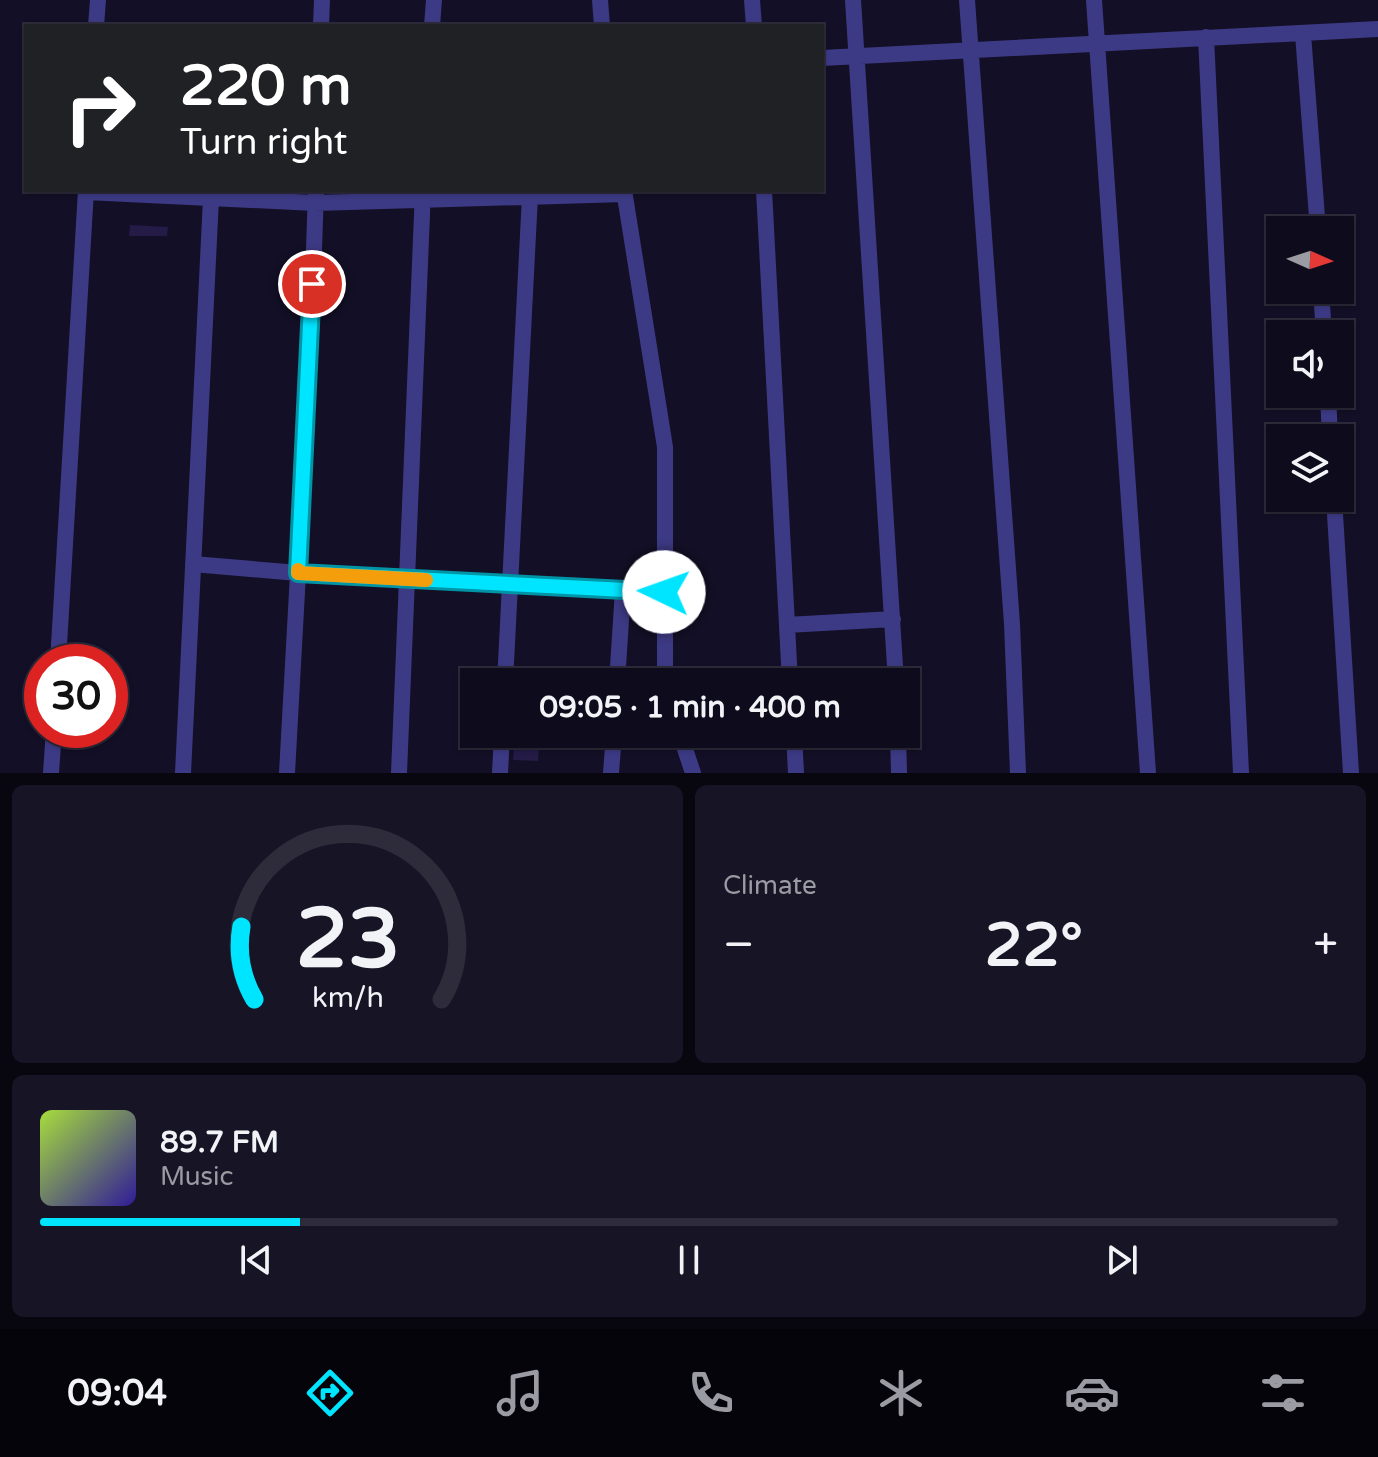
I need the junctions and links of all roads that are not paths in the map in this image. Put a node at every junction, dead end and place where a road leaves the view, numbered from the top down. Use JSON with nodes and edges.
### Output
{"nodes":[{"id":1,"x":98,"y":0,"type":"edge"},
{"id":2,"x":322,"y":0,"type":"edge"},
{"id":3,"x":434,"y":0,"type":"edge"},
{"id":4,"x":600,"y":0,"type":"edge"},
{"id":5,"x":752,"y":0,"type":"edge"},
{"id":6,"x":853,"y":0,"type":"edge"},
{"id":7,"x":967,"y":0,"type":"edge"},
{"id":8,"x":1094,"y":0,"type":"edge"},
{"id":9,"x":96,"y":24,"type":"edge"},
{"id":10,"x":321,"y":24,"type":"edge"},
{"id":11,"x":432,"y":24,"type":"edge"},
{"id":12,"x":602,"y":24,"type":"edge"},
{"id":13,"x":754,"y":24,"type":"edge"},
{"id":14,"x":1378,"y":29,"type":"edge"},
{"id":15,"x":1303,"y":34,"type":"junction"},
{"id":16,"x":1206,"y":37,"type":"junction"},
{"id":17,"x":1096,"y":44,"type":"junction"},
{"id":18,"x":970,"y":50,"type":"junction"},
{"id":19,"x":857,"y":56,"type":"junction"},
{"id":20,"x":824,"y":58,"type":"edge"},
{"id":21,"x":86,"y":192,"type":"edge"},
{"id":22,"x":104,"y":192,"type":"edge"},
{"id":23,"x":624,"y":192,"type":"edge"},
{"id":24,"x":764,"y":192,"type":"edge"},
{"id":25,"x":423,"y":195,"type":"edge"},
{"id":26,"x":315,"y":196,"type":"edge"},
{"id":27,"x":530,"y":196,"type":"junction"},
{"id":28,"x":211,"y":198,"type":"junction"},
{"id":29,"x":1317,"y":216,"type":"edge"},
{"id":30,"x":1335,"y":512,"type":"edge"},
{"id":31,"x":193,"y":564,"type":"junction"},
{"id":32,"x":298,"y":573,"type":"junction"},
{"id":33,"x":407,"y":579,"type":"junction"},
{"id":34,"x":509,"y":584,"type":"junction"},
{"id":35,"x":623,"y":590,"type":"junction"},
{"id":36,"x":664,"y":592,"type":"junction"},
{"id":37,"x":893,"y":619,"type":"junction"},
{"id":38,"x":787,"y":625,"type":"junction"},
{"id":39,"x":59,"y":644,"type":"edge"},
{"id":40,"x":506,"y":668,"type":"edge"},
{"id":41,"x":618,"y":668,"type":"edge"},
{"id":42,"x":665,"y":668,"type":"edge"},
{"id":43,"x":789,"y":668,"type":"edge"},
{"id":44,"x":895,"y":668,"type":"edge"},
{"id":45,"x":53,"y":748,"type":"edge"},
{"id":46,"x":501,"y":748,"type":"edge"},
{"id":47,"x":613,"y":748,"type":"edge"},
{"id":48,"x":685,"y":748,"type":"edge"},
{"id":49,"x":795,"y":748,"type":"edge"},
{"id":50,"x":898,"y":748,"type":"edge"},
{"id":51,"x":51,"y":773,"type":"edge"},
{"id":52,"x":183,"y":773,"type":"edge"},
{"id":53,"x":287,"y":773,"type":"edge"},
{"id":54,"x":399,"y":773,"type":"edge"},
{"id":55,"x":500,"y":773,"type":"edge"},
{"id":56,"x":611,"y":773,"type":"edge"},
{"id":57,"x":693,"y":773,"type":"edge"},
{"id":58,"x":796,"y":773,"type":"edge"},
{"id":59,"x":899,"y":773,"type":"edge"},
{"id":60,"x":1018,"y":773,"type":"edge"},
{"id":61,"x":1148,"y":773,"type":"edge"},
{"id":62,"x":1241,"y":773,"type":"edge"},
{"id":63,"x":1351,"y":773,"type":"edge"}],
"edges":[{"from":1,"to":9,"type":"street"},
{"from":2,"to":10,"type":"street"},
{"from":3,"to":11,"type":"street"},
{"from":4,"to":12,"type":"street"},
{"from":5,"to":13,"type":"street"},
{"from":6,"to":19,"type":"street"},
{"from":7,"to":18,"type":"street"},
{"from":8,"to":17,"type":"street"},
{"from":14,"to":15,"type":"street"},
{"from":15,"to":16,"type":"street"},
{"from":15,"to":29,"type":"street"},
{"from":16,"to":17,"type":"street"},
{"from":16,"to":62,"type":"street"},
{"from":17,"to":18,"type":"street"},
{"from":17,"to":61,"type":"street"},
{"from":18,"to":19,"type":"street"},
{"from":18,"to":60,"type":"street"},
{"from":19,"to":20,"type":"street"},
{"from":19,"to":37,"type":"street"},
{"from":21,"to":39,"type":"street"},
{"from":22,"to":28,"type":"street"},
{"from":23,"to":27,"type":"street"},
{"from":23,"to":36,"type":"street"},
{"from":24,"to":38,"type":"street"},
{"from":25,"to":26,"type":"street"},
{"from":25,"to":27,"type":"street"},
{"from":25,"to":33,"type":"street"},
{"from":26,"to":28,"type":"street"},
{"from":26,"to":32,"type":"street"},
{"from":27,"to":34,"type":"street"},
{"from":28,"to":31,"type":"street"},
{"from":30,"to":63,"type":"street"},
{"from":31,"to":32,"type":"street"},
{"from":31,"to":52,"type":"street"},
{"from":32,"to":33,"type":"street"},
{"from":32,"to":53,"type":"street"},
{"from":33,"to":34,"type":"street"},
{"from":33,"to":54,"type":"street"},
{"from":34,"to":35,"type":"street"},
{"from":34,"to":40,"type":"street"},
{"from":35,"to":36,"type":"street"},
{"from":35,"to":41,"type":"street"},
{"from":36,"to":42,"type":"street"},
{"from":37,"to":38,"type":"street"},
{"from":37,"to":44,"type":"street"},
{"from":38,"to":43,"type":"street"},
{"from":45,"to":51,"type":"street"},
{"from":46,"to":55,"type":"street"},
{"from":47,"to":56,"type":"street"},
{"from":48,"to":57,"type":"street"},
{"from":49,"to":58,"type":"street"},
{"from":50,"to":59,"type":"street"}]}
